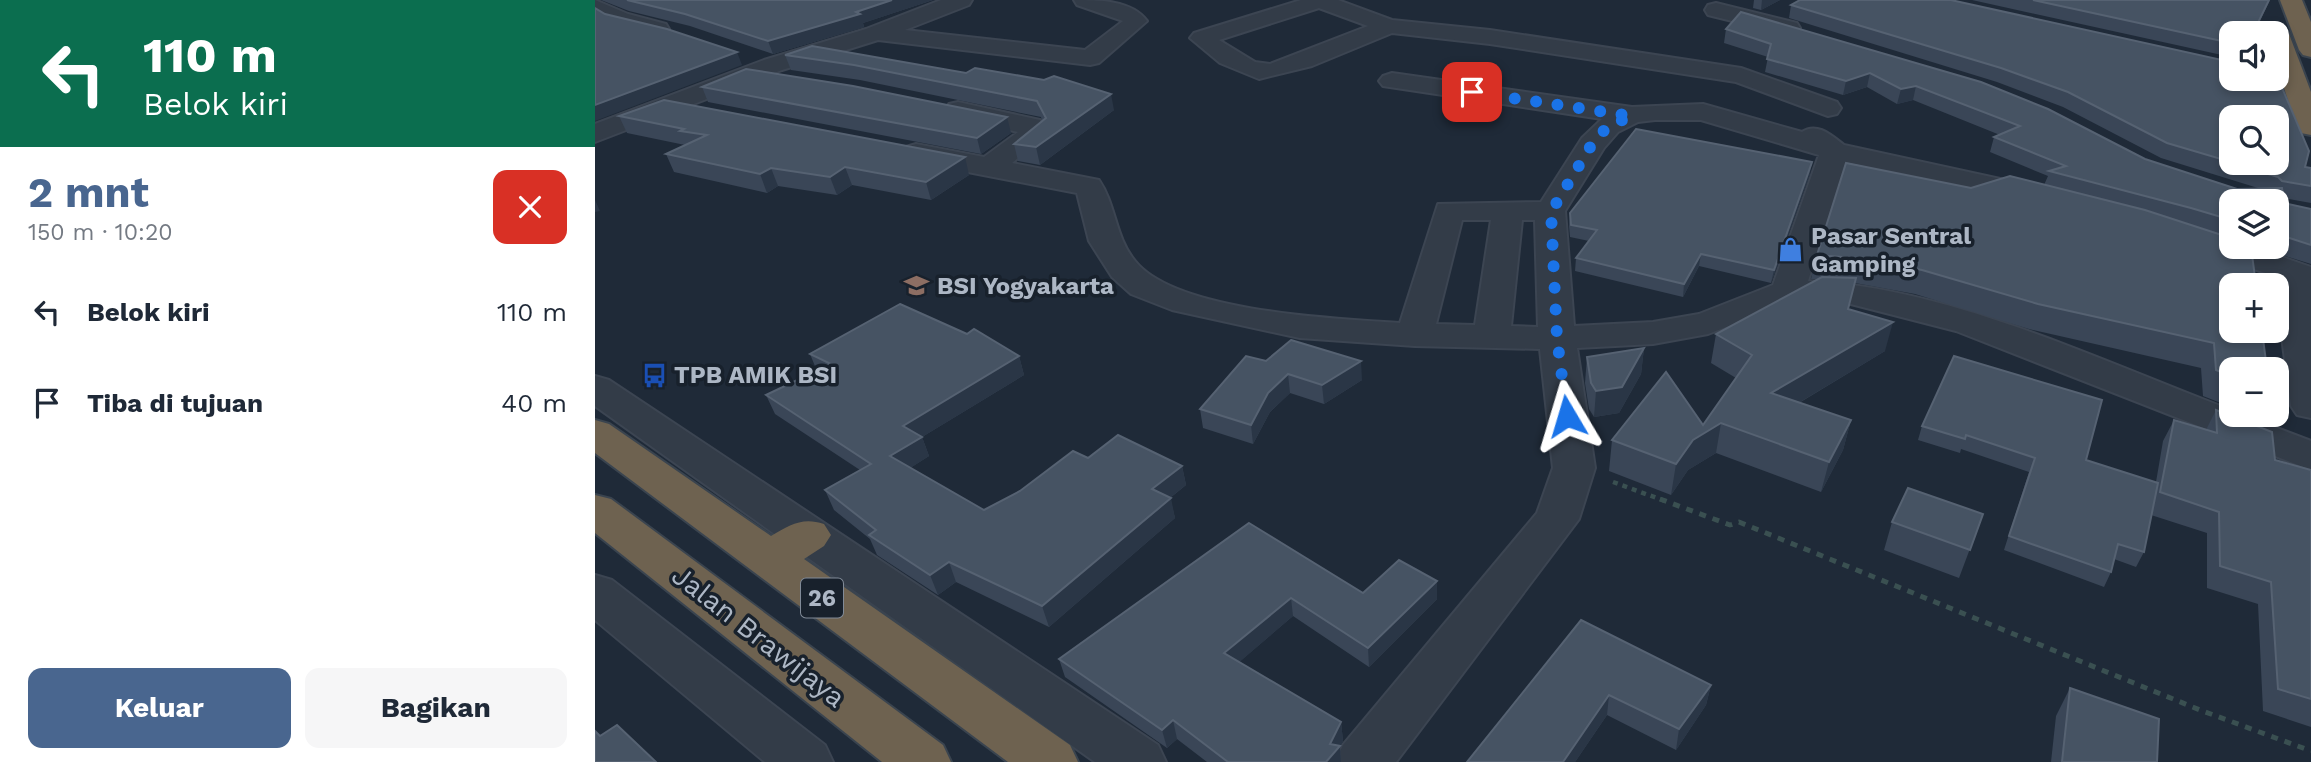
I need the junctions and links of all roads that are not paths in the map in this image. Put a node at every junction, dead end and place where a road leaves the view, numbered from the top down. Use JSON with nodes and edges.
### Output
{"nodes":[{"id":1,"x":961,"y":0,"type":"edge"},
{"id":2,"x":1085,"y":0,"type":"edge"},
{"id":3,"x":1151,"y":0,"type":"edge"},
{"id":4,"x":2291,"y":0,"type":"edge"},
{"id":5,"x":1352,"y":4,"type":"edge"},
{"id":6,"x":595,"y":6,"type":"edge"},
{"id":7,"x":1791,"y":6,"type":"edge"},
{"id":8,"x":1115,"y":10,"type":"junction"},
{"id":9,"x":1716,"y":10,"type":"dead end"},
{"id":10,"x":1465,"y":12,"type":"dead end"},
{"id":11,"x":1765,"y":20,"type":"junction"},
{"id":12,"x":1389,"y":26,"type":"junction"},
{"id":13,"x":1430,"y":30,"type":"junction"},
{"id":14,"x":681,"y":34,"type":"edge"},
{"id":15,"x":874,"y":34,"type":"junction"},
{"id":16,"x":1815,"y":36,"type":"edge"},
{"id":17,"x":2311,"y":50,"type":"edge"},
{"id":18,"x":1090,"y":58,"type":"junction"},
{"id":19,"x":755,"y":64,"type":"junction"},
{"id":20,"x":1126,"y":64,"type":"dead end"},
{"id":21,"x":1392,"y":81,"type":"dead end"},
{"id":22,"x":804,"y":82,"type":"edge"},
{"id":23,"x":2289,"y":84,"type":"edge"},
{"id":24,"x":668,"y":106,"type":"junction"},
{"id":25,"x":936,"y":106,"type":"edge"},
{"id":26,"x":1828,"y":107,"type":"dead end"},
{"id":27,"x":1643,"y":114,"type":"junction"},
{"id":28,"x":721,"y":116,"type":"edge"},
{"id":29,"x":2311,"y":127,"type":"edge"},
{"id":30,"x":595,"y":134,"type":"edge"},
{"id":31,"x":881,"y":146,"type":"edge"},
{"id":32,"x":1835,"y":151,"type":"junction"},
{"id":33,"x":987,"y":167,"type":"junction"},
{"id":34,"x":2066,"y":202,"type":"edge"},
{"id":35,"x":1508,"y":211,"type":"junction"},
{"id":36,"x":1551,"y":212,"type":"junction"},
{"id":37,"x":2183,"y":234,"type":"edge"},
{"id":38,"x":2300,"y":274,"type":"edge"},
{"id":39,"x":1788,"y":291,"type":"junction"},
{"id":40,"x":1415,"y":335,"type":"junction"},
{"id":41,"x":1491,"y":337,"type":"junction"},
{"id":42,"x":1557,"y":338,"type":"junction"},
{"id":43,"x":595,"y":388,"type":"edge"},
{"id":44,"x":2311,"y":406,"type":"edge"},
{"id":45,"x":595,"y":433,"type":"edge"},
{"id":46,"x":2311,"y":456,"type":"edge"},
{"id":47,"x":595,"y":510,"type":"edge"},
{"id":48,"x":789,"y":547,"type":"junction"},
{"id":49,"x":595,"y":593,"type":"edge"},
{"id":50,"x":805,"y":762,"type":"edge"},
{"id":51,"x":923,"y":762,"type":"edge"},
{"id":52,"x":1050,"y":762,"type":"edge"},
{"id":53,"x":1138,"y":762,"type":"edge"},
{"id":54,"x":1363,"y":762,"type":"edge"}],
"edges":[{"from":1,"to":15,"type":"street"},
{"from":2,"to":8,"type":"street"},
{"from":3,"to":8,"type":"street"},
{"from":4,"to":17,"type":"highway"},
{"from":5,"to":12,"type":"street"},
{"from":5,"to":12,"type":"street"},
{"from":6,"to":14,"type":"street"},
{"from":7,"to":11,"type":"street"},
{"from":8,"to":18,"type":"street"},
{"from":9,"to":11,"type":"street"},
{"from":10,"to":13,"type":"street"},
{"from":11,"to":16,"type":"street"},
{"from":12,"to":13,"type":"street"},
{"from":13,"to":26,"type":"street"},
{"from":15,"to":18,"type":"street"},
{"from":15,"to":19,"type":"street"},
{"from":18,"to":20,"type":"street"},
{"from":19,"to":22,"type":"street"},
{"from":19,"to":24,"type":"street"},
{"from":21,"to":27,"type":"street"},
{"from":23,"to":29,"type":"highway"},
{"from":24,"to":28,"type":"street"},
{"from":24,"to":30,"type":"street"},
{"from":25,"to":33,"type":"street"},
{"from":27,"to":32,"type":"street"},
{"from":27,"to":36,"type":"street"},
{"from":31,"to":33,"type":"street"},
{"from":32,"to":34,"type":"street"},
{"from":32,"to":39,"type":"street"},
{"from":33,"to":40,"type":"street"},
{"from":35,"to":36,"type":"street"},
{"from":35,"to":40,"type":"street"},
{"from":35,"to":41,"type":"street"},
{"from":36,"to":42,"type":"street"},
{"from":37,"to":38,"type":"street"},
{"from":38,"to":44,"type":"street"},
{"from":39,"to":42,"type":"street"},
{"from":39,"to":46,"type":"street"},
{"from":40,"to":41,"type":"street"},
{"from":41,"to":42,"type":"street"},
{"from":42,"to":54,"type":"street"},
{"from":43,"to":48,"type":"street"},
{"from":45,"to":48,"type":"highway","number":"26"},
{"from":47,"to":51,"type":"highway","name":"Jalan Brawijaya"},
{"from":48,"to":52,"type":"highway","number":"26"},
{"from":48,"to":53,"type":"street"},
{"from":49,"to":50,"type":"street"}]}
